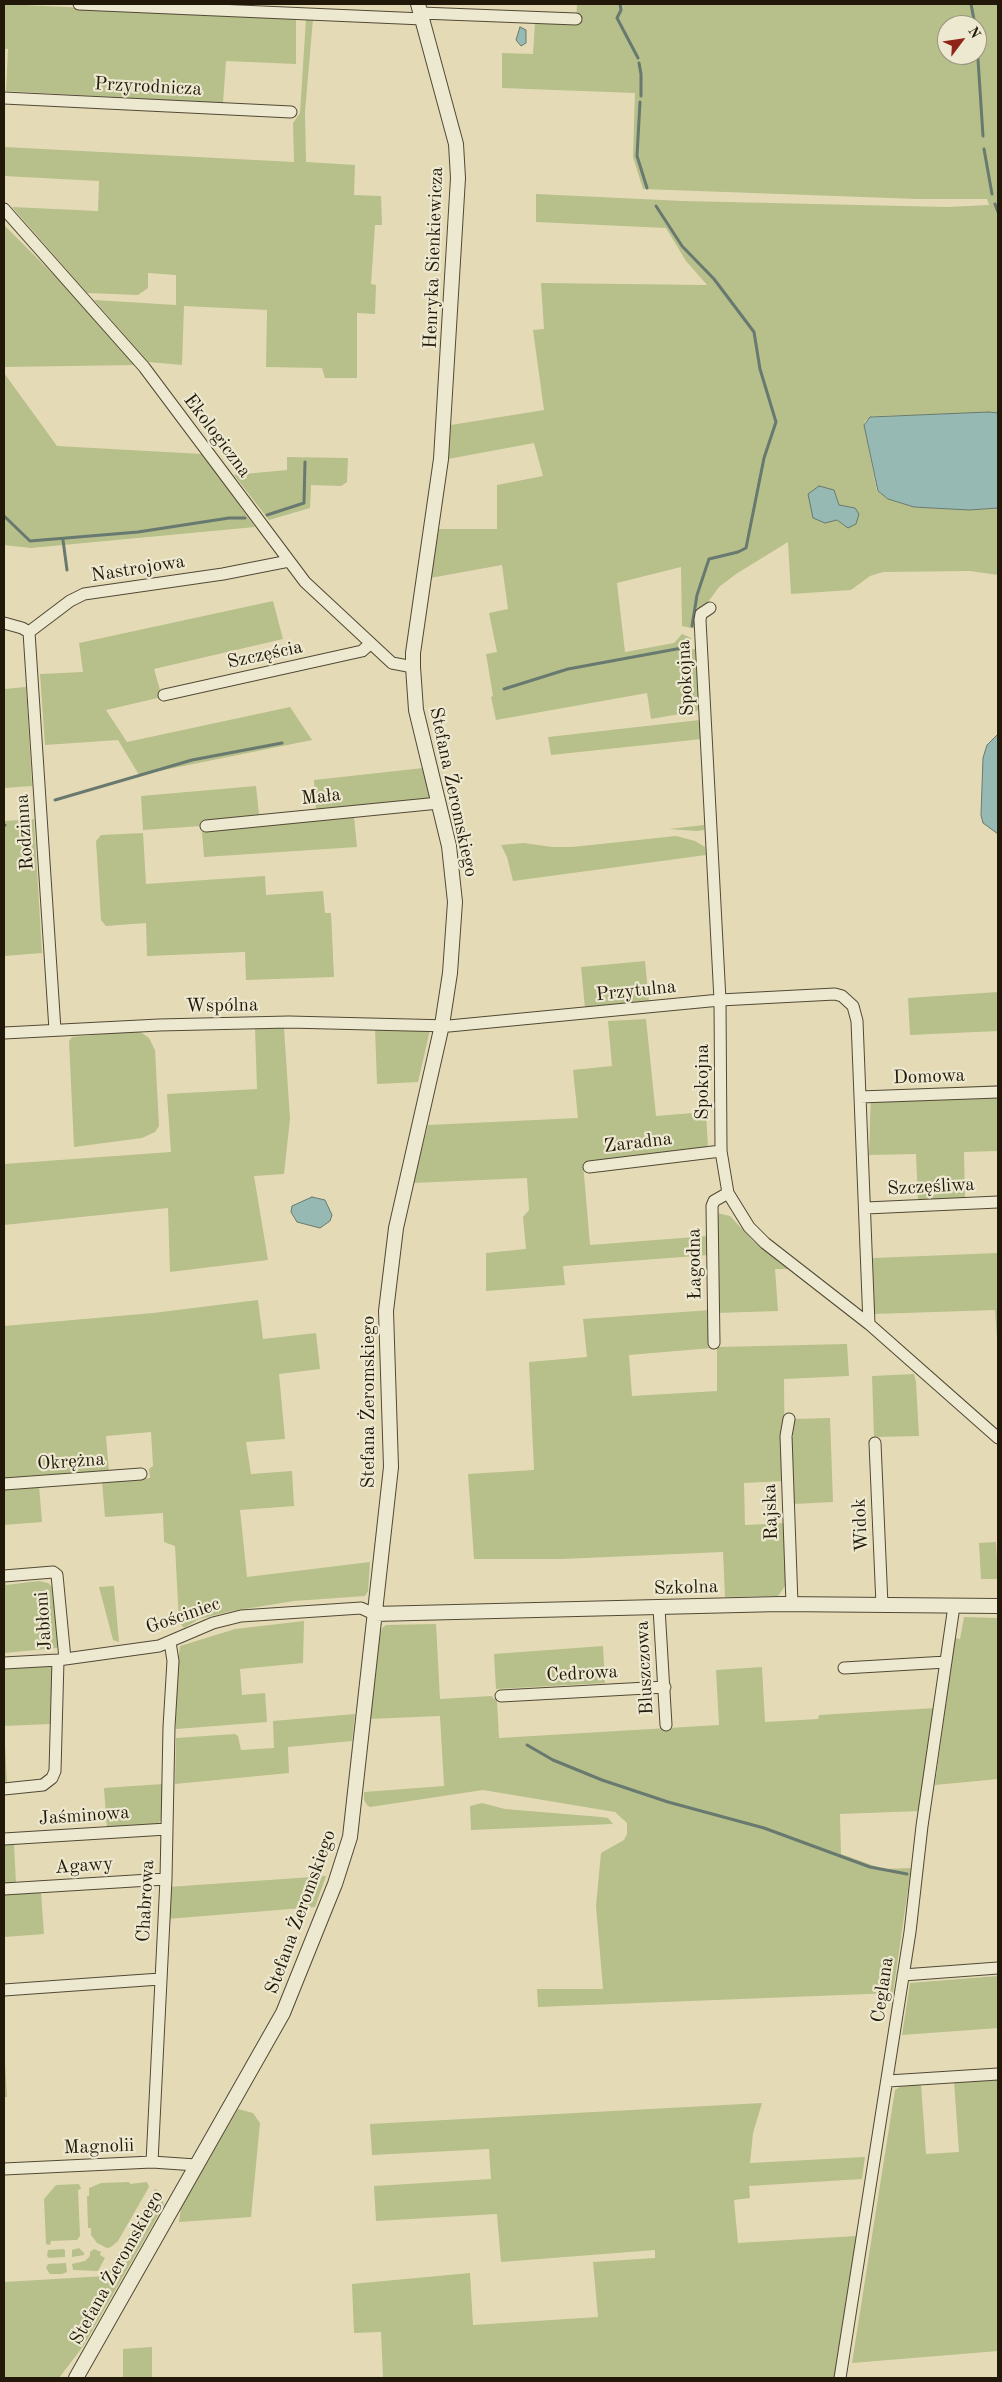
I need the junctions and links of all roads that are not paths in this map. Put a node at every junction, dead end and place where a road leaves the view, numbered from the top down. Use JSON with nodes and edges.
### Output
{"nodes":[{"id":1,"x":79,"y":4,"type":"edge"},
{"id":2,"x":421,"y":12,"type":"edge"},
{"id":3,"x":576,"y":19,"type":"dead end"},
{"id":4,"x":4,"y":98,"type":"edge"},
{"id":5,"x":291,"y":112,"type":"dead end"},
{"id":6,"x":4,"y":209,"type":"edge"},
{"id":7,"x":441,"y":459,"type":"joint"},
{"id":8,"x":289,"y":562,"type":"junction"},
{"id":9,"x":710,"y":608,"type":"dead end"},
{"id":10,"x":4,"y":624,"type":"edge"},
{"id":11,"x":28,"y":632,"type":"junction"},
{"id":12,"x":370,"y":644,"type":"junction"},
{"id":13,"x":413,"y":667,"type":"junction"},
{"id":14,"x":164,"y":695,"type":"dead end"},
{"id":15,"x":439,"y":803,"type":"junction"},
{"id":16,"x":206,"y":826,"type":"dead end"},
{"id":17,"x":720,"y":1000,"type":"junction"},
{"id":18,"x":442,"y":1025,"type":"junction"},
{"id":19,"x":55,"y":1030,"type":"junction"},
{"id":20,"x":4,"y":1033,"type":"edge"},
{"id":21,"x":998,"y":1092,"type":"edge"},
{"id":22,"x":860,"y":1096,"type":"junction"},
{"id":23,"x":721,"y":1151,"type":"junction"},
{"id":24,"x":590,"y":1167,"type":"dead end"},
{"id":25,"x":728,"y":1193,"type":"junction"},
{"id":26,"x":998,"y":1202,"type":"edge"},
{"id":27,"x":866,"y":1208,"type":"junction"},
{"id":28,"x":869,"y":1324,"type":"junction"},
{"id":29,"x":714,"y":1343,"type":"dead end"},
{"id":30,"x":789,"y":1419,"type":"dead end"},
{"id":31,"x":998,"y":1438,"type":"edge"},
{"id":32,"x":875,"y":1443,"type":"dead end"},
{"id":33,"x":141,"y":1474,"type":"dead end"},
{"id":34,"x":4,"y":1484,"type":"edge"},
{"id":35,"x":4,"y":1576,"type":"edge"},
{"id":36,"x":792,"y":1604,"type":"junction"},
{"id":37,"x":882,"y":1605,"type":"junction"},
{"id":38,"x":954,"y":1606,"type":"junction"},
{"id":39,"x":998,"y":1606,"type":"edge"},
{"id":40,"x":659,"y":1608,"type":"junction"},
{"id":41,"x":374,"y":1614,"type":"junction"},
{"id":42,"x":170,"y":1642,"type":"junction"},
{"id":43,"x":61,"y":1659,"type":"junction"},
{"id":44,"x":946,"y":1662,"type":"junction"},
{"id":45,"x":4,"y":1663,"type":"edge"},
{"id":46,"x":844,"y":1668,"type":"dead end"},
{"id":47,"x":664,"y":1687,"type":"junction"},
{"id":48,"x":501,"y":1696,"type":"dead end"},
{"id":49,"x":666,"y":1725,"type":"dead end"},
{"id":50,"x":4,"y":1789,"type":"edge"},
{"id":51,"x":167,"y":1829,"type":"junction"},
{"id":52,"x":4,"y":1839,"type":"edge"},
{"id":53,"x":166,"y":1879,"type":"junction"},
{"id":54,"x":4,"y":1889,"type":"edge"},
{"id":55,"x":998,"y":1968,"type":"edge"},
{"id":56,"x":903,"y":1976,"type":"junction"},
{"id":57,"x":160,"y":1979,"type":"junction"},
{"id":58,"x":4,"y":1990,"type":"edge"},
{"id":59,"x":998,"y":2074,"type":"edge"},
{"id":60,"x":888,"y":2081,"type":"junction"},
{"id":61,"x":152,"y":2162,"type":"junction"},
{"id":62,"x":196,"y":2165,"type":"junction"},
{"id":63,"x":4,"y":2168,"type":"edge"},
{"id":64,"x":76,"y":2378,"type":"edge"},
{"id":65,"x":840,"y":2378,"type":"edge"}],
"edges":[{"from":1,"to":2,"type":"street"},
{"from":2,"to":3,"type":"street"},
{"from":2,"to":7,"type":"street","name":"Henryka Sienkiewicza"},
{"from":4,"to":5,"type":"street","name":"Przyrodnicza"},
{"from":6,"to":8,"type":"street","name":"Ekologiczna"},
{"from":7,"to":13,"type":"street","name":"Stefana Żeromskiego"},
{"from":8,"to":11,"type":"street","name":"Nastrojowa"},
{"from":8,"to":12,"type":"street","name":"Ekologiczna"},
{"from":9,"to":17,"type":"street","name":"Spokojna"},
{"from":10,"to":11,"type":"street"},
{"from":11,"to":19,"type":"street","name":"Rodzinna"},
{"from":12,"to":13,"type":"street","name":"Ekologiczna"},
{"from":12,"to":14,"type":"street","name":"Szczęścia"},
{"from":13,"to":15,"type":"street","name":"Stefana Żeromskiego"},
{"from":15,"to":16,"type":"street","name":"Mała"},
{"from":15,"to":18,"type":"street","name":"Stefana Żeromskiego"},
{"from":17,"to":18,"type":"street","name":"Przytulna"},
{"from":17,"to":22,"type":"street","name":"Przytulna"},
{"from":17,"to":23,"type":"street","name":"Spokojna"},
{"from":18,"to":19,"type":"street","name":"Wspólna"},
{"from":18,"to":41,"type":"street","name":"Stefana Żeromskiego"},
{"from":19,"to":20,"type":"street","name":"Wspólna"},
{"from":21,"to":22,"type":"street","name":"Domowa"},
{"from":22,"to":27,"type":"street"},
{"from":23,"to":24,"type":"street","name":"Zaradna"},
{"from":23,"to":25,"type":"street","name":"Spokojna"},
{"from":25,"to":28,"type":"street","name":"Spokojna"},
{"from":25,"to":29,"type":"street","name":"Łagodna"},
{"from":26,"to":27,"type":"street","name":"Szczęśliwa"},
{"from":27,"to":28,"type":"street"},
{"from":28,"to":31,"type":"street","name":"Spokojna"},
{"from":30,"to":36,"type":"street","name":"Rajska"},
{"from":32,"to":37,"type":"street","name":"Widok"},
{"from":33,"to":34,"type":"street","name":"Okrężna"},
{"from":35,"to":43,"type":"street","name":"Jabłoni"},
{"from":36,"to":37,"type":"street","name":"Szkolna"},
{"from":36,"to":40,"type":"street","name":"Szkolna"},
{"from":37,"to":38,"type":"street","name":"Szkolna"},
{"from":38,"to":39,"type":"street","name":"Szkolna"},
{"from":38,"to":44,"type":"street","name":"Ceglana"},
{"from":40,"to":41,"type":"street","name":"Szkolna"},
{"from":40,"to":47,"type":"street","name":"Bluszczowa"},
{"from":41,"to":42,"type":"street","name":"Gościniec"},
{"from":41,"to":62,"type":"street","name":"Stefana Żeromskiego"},
{"from":42,"to":43,"type":"street","name":"Gościniec"},
{"from":42,"to":51,"type":"street","name":"Chabrowa"},
{"from":43,"to":45,"type":"street","name":"Gościniec"},
{"from":43,"to":50,"type":"street"},
{"from":44,"to":46,"type":"street"},
{"from":44,"to":56,"type":"street","name":"Ceglana"},
{"from":47,"to":48,"type":"street","name":"Cedrowa"},
{"from":47,"to":49,"type":"street","name":"Bluszczowa"},
{"from":51,"to":52,"type":"street","name":"Jaśminowa"},
{"from":51,"to":53,"type":"street","name":"Chabrowa"},
{"from":53,"to":54,"type":"street","name":"Agawy"},
{"from":53,"to":57,"type":"street","name":"Chabrowa"},
{"from":55,"to":56,"type":"street"},
{"from":56,"to":60,"type":"street","name":"Ceglana"},
{"from":57,"to":58,"type":"street"},
{"from":57,"to":61,"type":"street","name":"Chabrowa"},
{"from":59,"to":60,"type":"street"},
{"from":60,"to":65,"type":"street","name":"Ceglana"},
{"from":61,"to":62,"type":"street","name":"Magnolii"},
{"from":61,"to":63,"type":"street","name":"Magnolii"},
{"from":62,"to":64,"type":"street","name":"Stefana Żeromskiego"}]}
